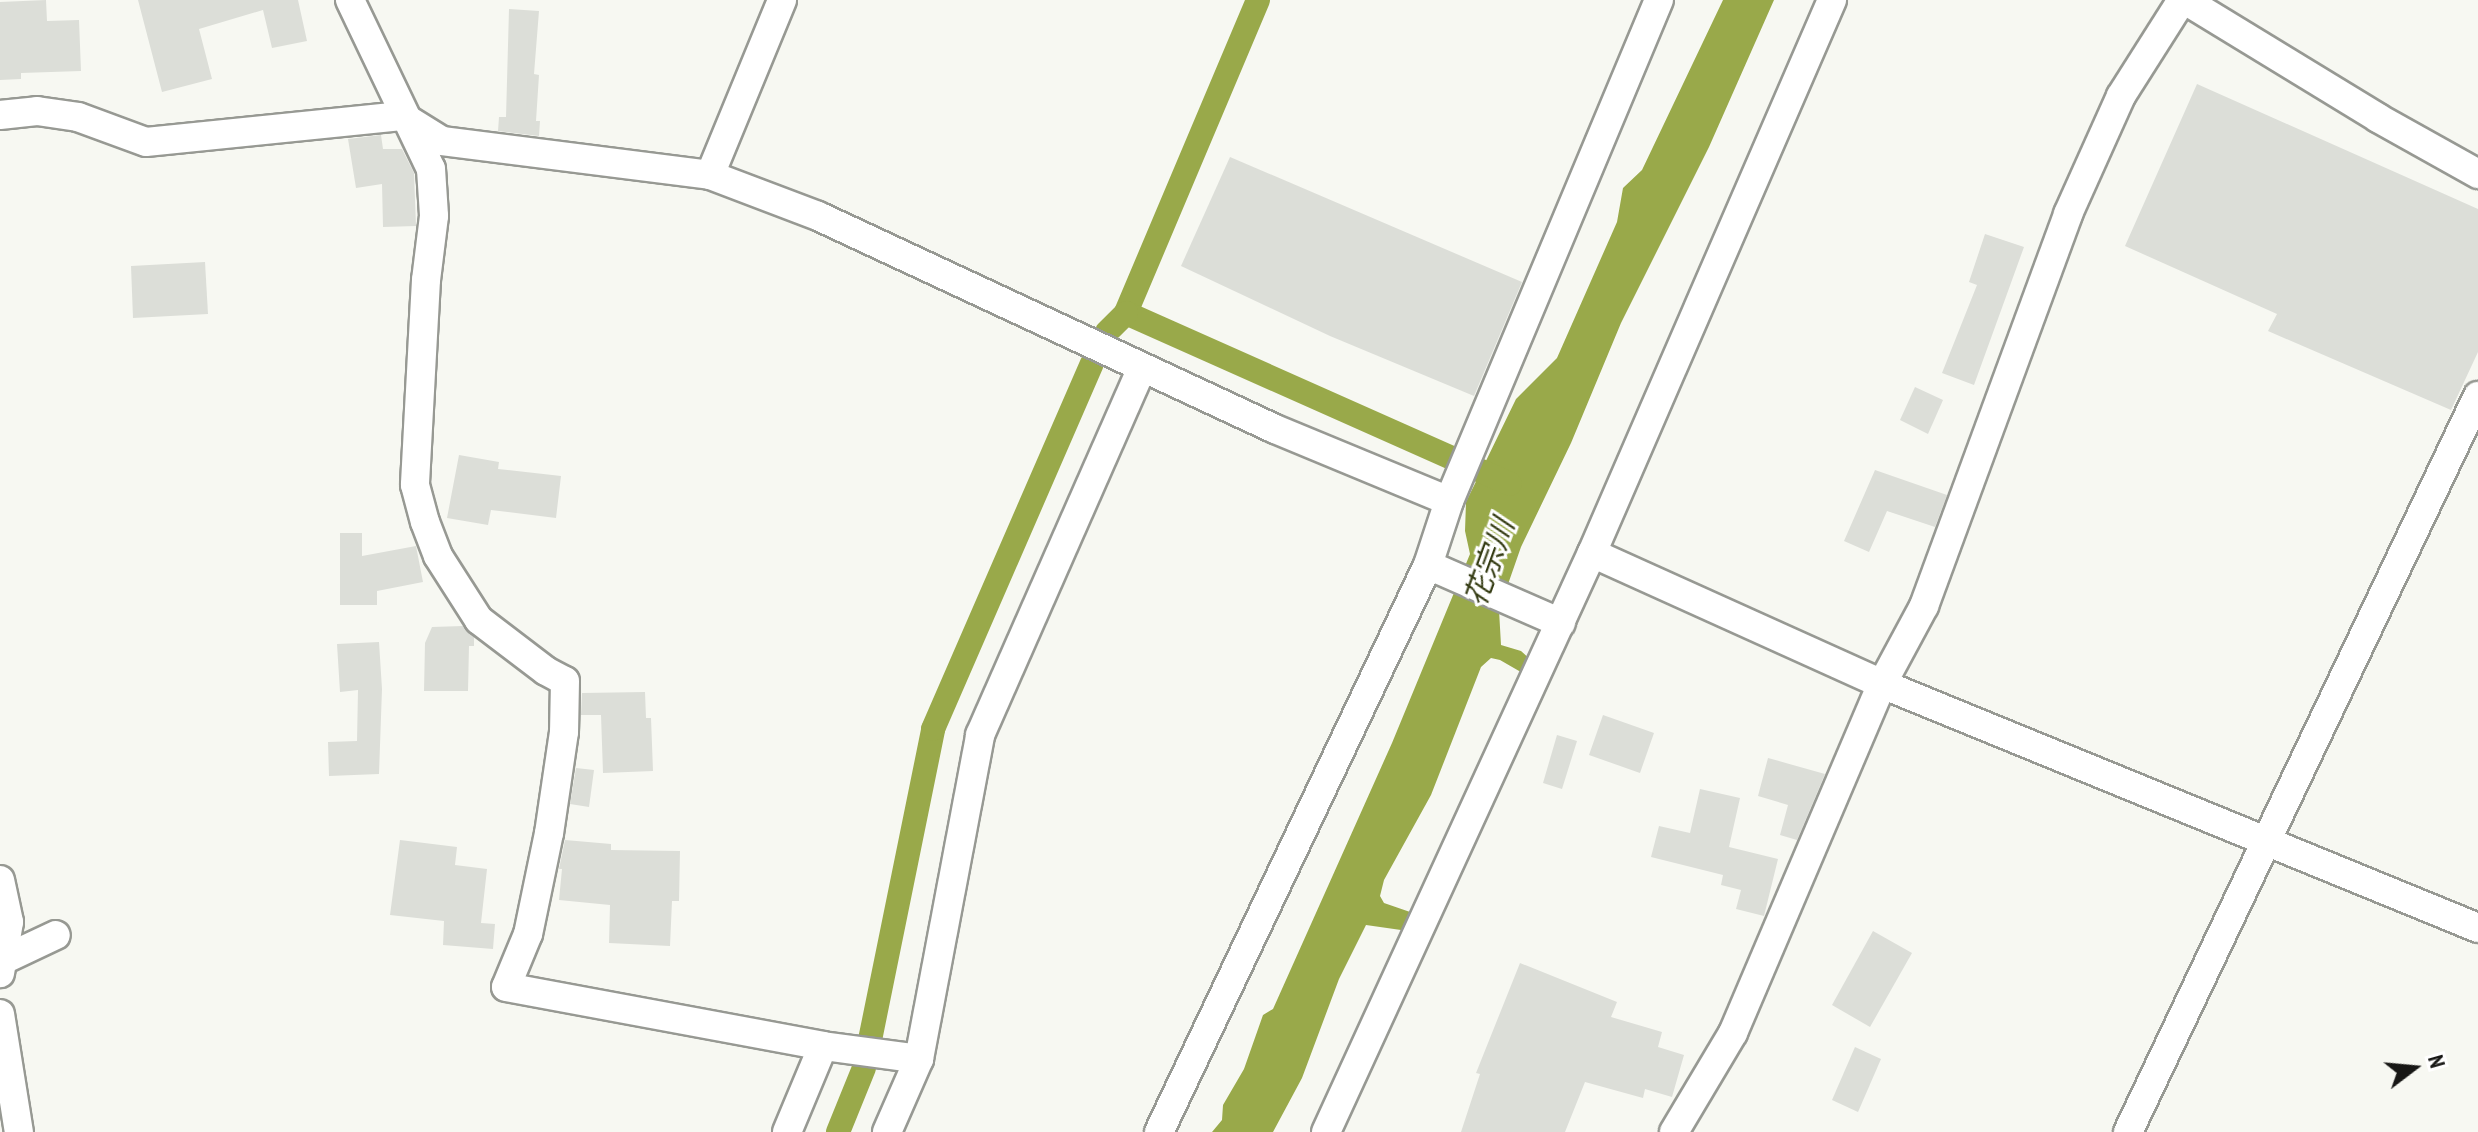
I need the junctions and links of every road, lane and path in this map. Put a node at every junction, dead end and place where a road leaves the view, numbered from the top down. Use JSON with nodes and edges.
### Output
{"nodes":[{"id":1,"x":350,"y":0,"type":"edge"},
{"id":2,"x":782,"y":0,"type":"edge"},
{"id":3,"x":1659,"y":0,"type":"edge"},
{"id":4,"x":1832,"y":0,"type":"edge"},
{"id":5,"x":2184,"y":0,"type":"edge"},
{"id":6,"x":0,"y":115,"type":"edge"},
{"id":7,"x":402,"y":116,"type":"junction"},
{"id":8,"x":2478,"y":174,"type":"edge"},
{"id":9,"x":710,"y":175,"type":"junction"},
{"id":10,"x":1142,"y":368,"type":"junction"},
{"id":11,"x":2478,"y":396,"type":"edge"},
{"id":12,"x":1449,"y":501,"type":"junction"},
{"id":13,"x":1592,"y":553,"type":"junction"},
{"id":14,"x":1437,"y":569,"type":"junction"},
{"id":15,"x":1551,"y":619,"type":"junction"},
{"id":16,"x":1887,"y":685,"type":"junction"},
{"id":17,"x":2266,"y":840,"type":"junction"},
{"id":18,"x":0,"y":880,"type":"edge"},
{"id":19,"x":2478,"y":928,"type":"edge"},
{"id":20,"x":56,"y":935,"type":"dead end"},
{"id":21,"x":2,"y":963,"type":"edge"},
{"id":22,"x":0,"y":1014,"type":"edge"},
{"id":23,"x":823,"y":1046,"type":"junction"},
{"id":24,"x":919,"y":1059,"type":"junction"},
{"id":25,"x":19,"y":1132,"type":"edge"},
{"id":26,"x":787,"y":1132,"type":"edge"},
{"id":27,"x":887,"y":1132,"type":"edge"},
{"id":28,"x":1159,"y":1132,"type":"edge"},
{"id":29,"x":1326,"y":1132,"type":"edge"},
{"id":30,"x":1674,"y":1132,"type":"edge"},
{"id":31,"x":2128,"y":1132,"type":"edge"}],
"edges":[{"from":1,"to":7,"type":"street"},
{"from":2,"to":9,"type":"street"},
{"from":3,"to":12,"type":"street"},
{"from":4,"to":13,"type":"street"},
{"from":5,"to":8,"type":"street"},
{"from":5,"to":16,"type":"street"},
{"from":6,"to":7,"type":"street"},
{"from":7,"to":9,"type":"street"},
{"from":7,"to":23,"type":"street"},
{"from":9,"to":10,"type":"street"},
{"from":10,"to":12,"type":"street"},
{"from":10,"to":24,"type":"street"},
{"from":11,"to":17,"type":"street"},
{"from":12,"to":14,"type":"street"},
{"from":13,"to":15,"type":"street"},
{"from":13,"to":16,"type":"street"},
{"from":14,"to":15,"type":"street"},
{"from":14,"to":28,"type":"street"},
{"from":15,"to":29,"type":"street"},
{"from":16,"to":17,"type":"street"},
{"from":16,"to":30,"type":"street"},
{"from":17,"to":19,"type":"street"},
{"from":17,"to":31,"type":"street"},
{"from":18,"to":21,"type":"street"},
{"from":20,"to":21,"type":"street"},
{"from":22,"to":25,"type":"street"},
{"from":23,"to":24,"type":"street"},
{"from":23,"to":26,"type":"street"},
{"from":24,"to":27,"type":"street"}]}
